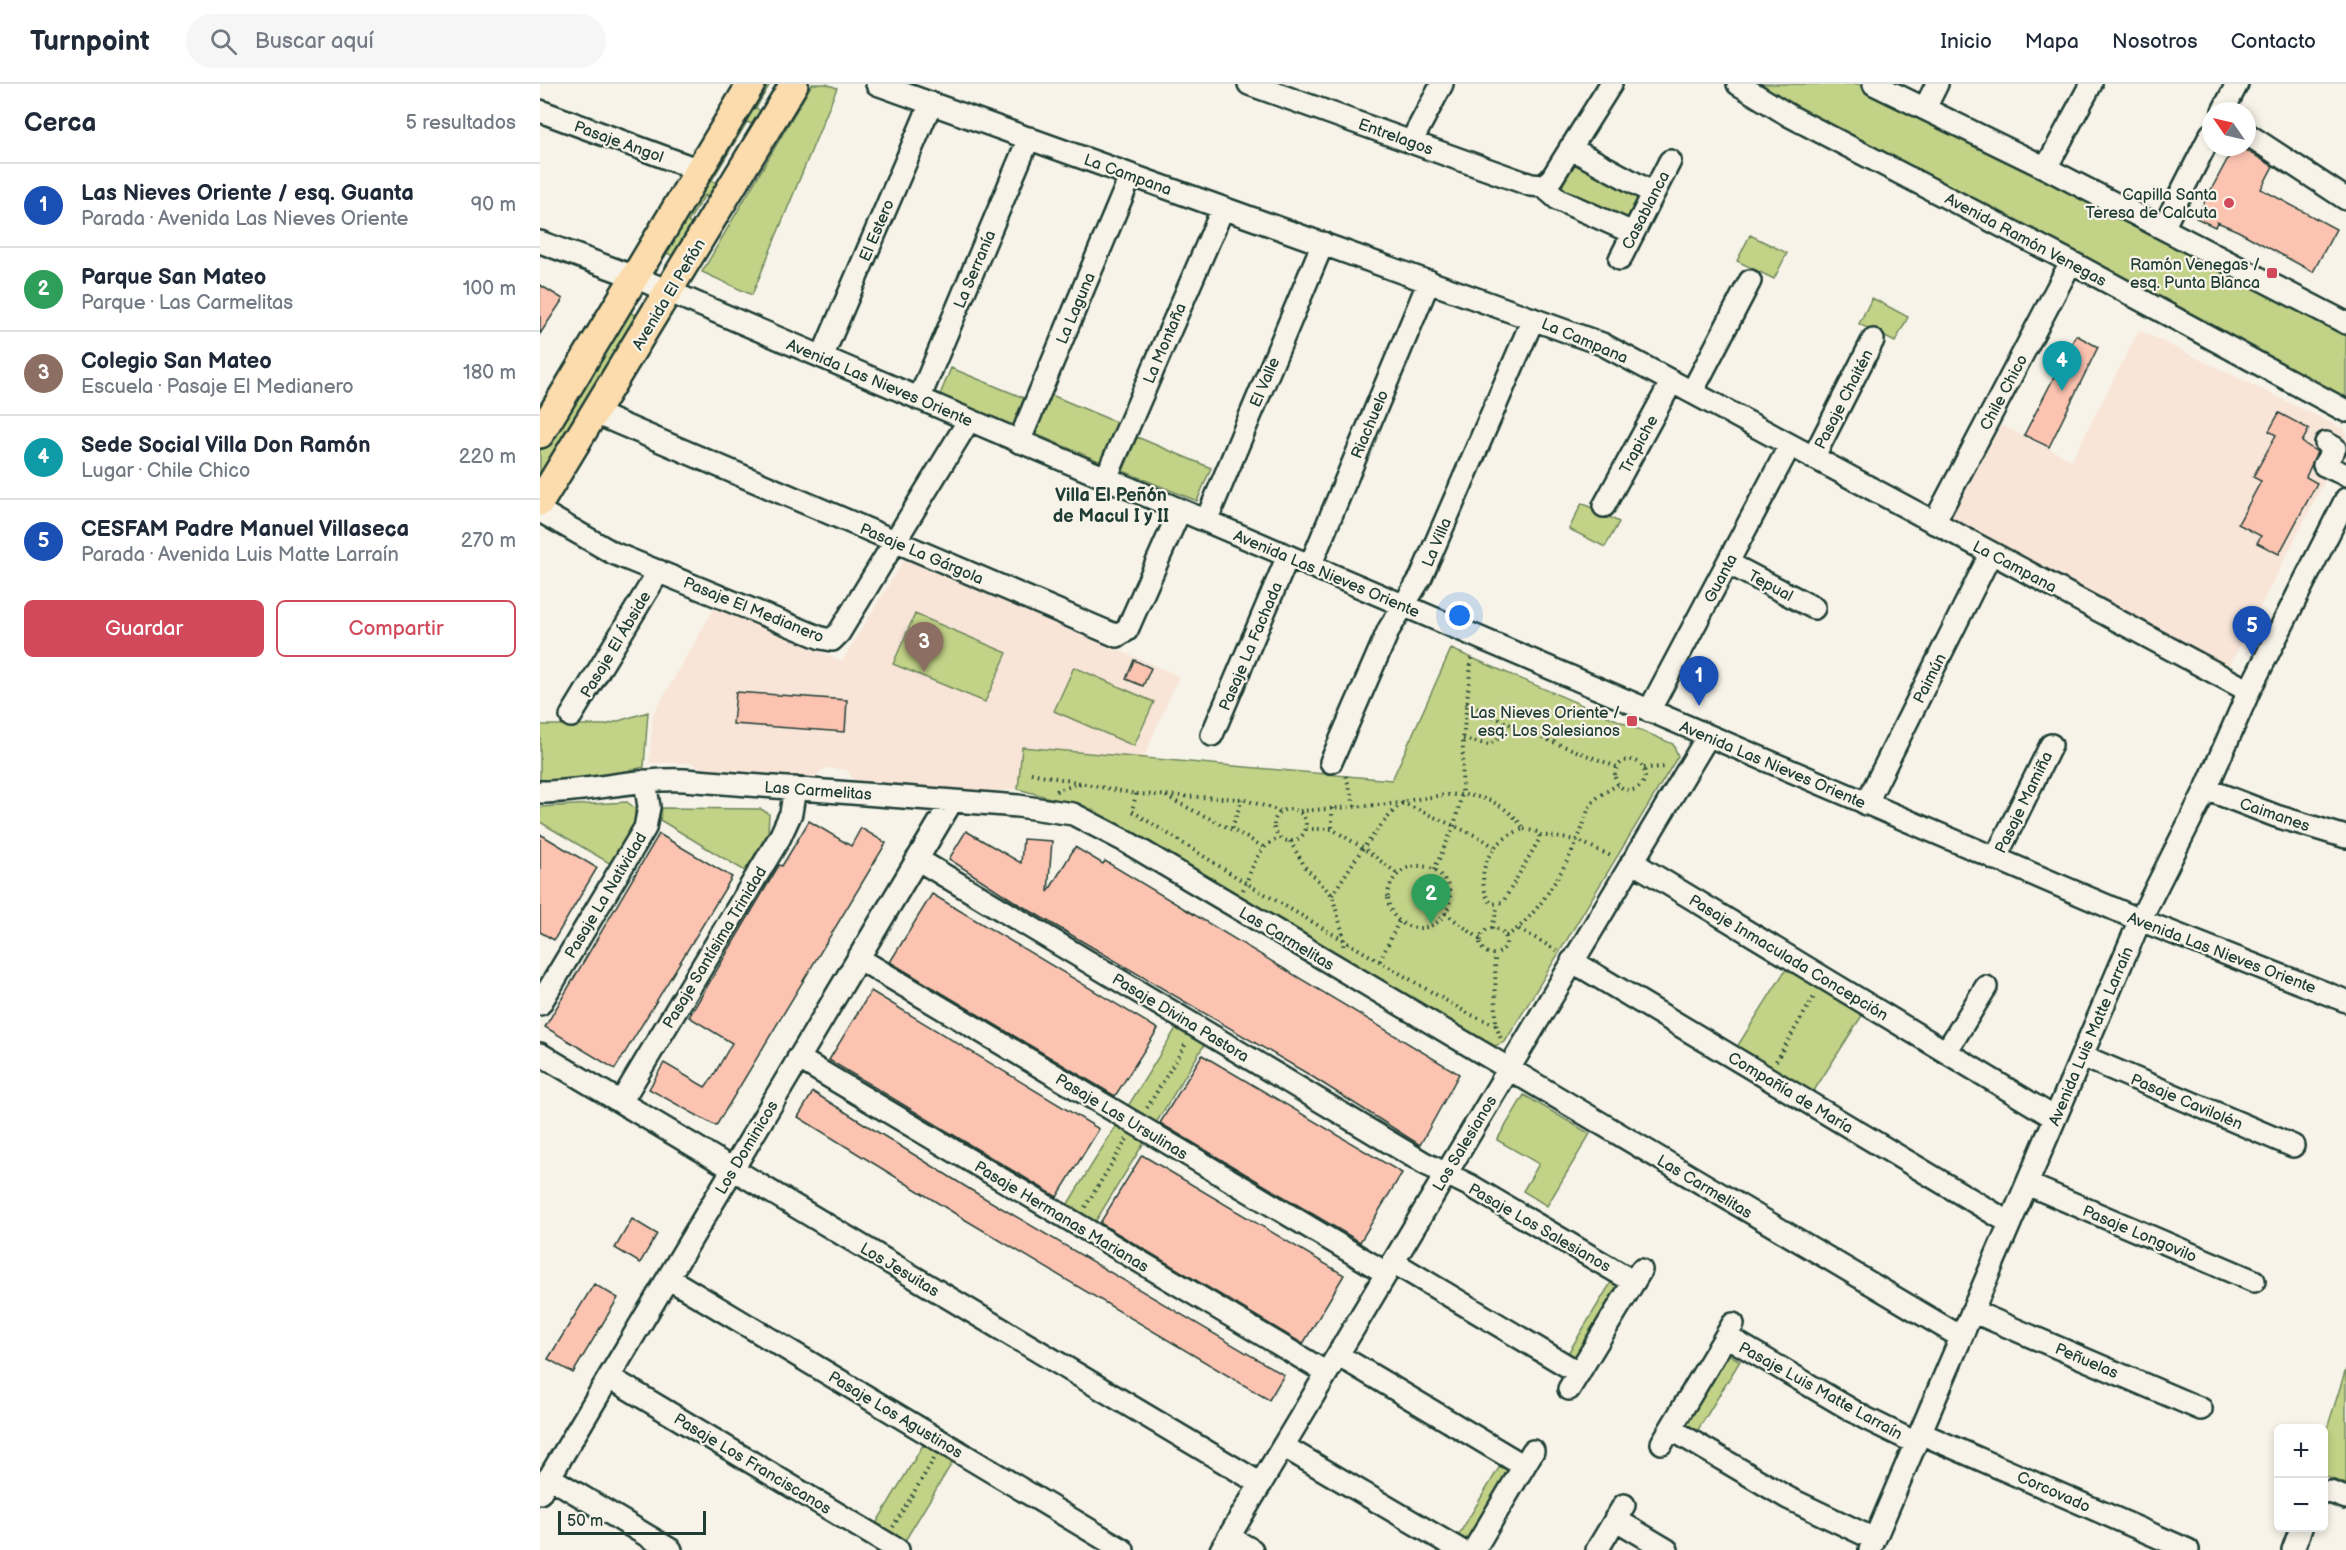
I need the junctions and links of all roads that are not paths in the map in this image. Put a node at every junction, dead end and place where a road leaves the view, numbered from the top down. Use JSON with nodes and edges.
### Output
{"nodes":[{"id":1,"x":751,"y":84,"type":"edge"},
{"id":2,"x":794,"y":84,"type":"edge"},
{"id":3,"x":877,"y":84,"type":"edge"},
{"id":4,"x":1249,"y":84,"type":"edge"},
{"id":5,"x":1442,"y":84,"type":"edge"},
{"id":6,"x":1611,"y":84,"type":"edge"},
{"id":7,"x":1738,"y":84,"type":"edge"},
{"id":8,"x":1874,"y":84,"type":"edge"},
{"id":9,"x":1937,"y":84,"type":"edge"},
{"id":10,"x":2091,"y":84,"type":"edge"},
{"id":11,"x":2237,"y":84,"type":"edge"},
{"id":12,"x":1273,"y":88,"type":"edge"},
{"id":13,"x":2228,"y":102,"type":"edge"},
{"id":14,"x":931,"y":103,"type":"junction"},
{"id":15,"x":1925,"y":108,"type":"junction"},
{"id":16,"x":540,"y":111,"type":"edge"},
{"id":17,"x":1029,"y":138,"type":"junction"},
{"id":18,"x":2256,"y":140,"type":"edge"},
{"id":19,"x":1411,"y":142,"type":"junction"},
{"id":20,"x":1570,"y":148,"type":"junction"},
{"id":21,"x":2202,"y":152,"type":"edge"},
{"id":22,"x":1670,"y":161,"type":"dead end"},
{"id":23,"x":2046,"y":168,"type":"junction"},
{"id":24,"x":699,"y":171,"type":"junction"},
{"id":25,"x":1131,"y":175,"type":"junction"},
{"id":26,"x":1543,"y":186,"type":"junction"},
{"id":27,"x":1653,"y":194,"type":"junction"},
{"id":28,"x":2346,"y":199,"type":"edge"},
{"id":29,"x":1222,"y":208,"type":"junction"},
{"id":30,"x":2163,"y":228,"type":"junction"},
{"id":31,"x":1633,"y":233,"type":"junction"},
{"id":32,"x":540,"y":242,"type":"edge"},
{"id":33,"x":1323,"y":243,"type":"junction"},
{"id":34,"x":1620,"y":260,"type":"dead end"},
{"id":35,"x":2071,"y":262,"type":"junction"},
{"id":36,"x":635,"y":277,"type":"junction"},
{"id":37,"x":1750,"y":281,"type":"dead end"},
{"id":38,"x":1429,"y":282,"type":"junction"},
{"id":39,"x":670,"y":292,"type":"junction"},
{"id":40,"x":1533,"y":319,"type":"junction"},
{"id":41,"x":2346,"y":324,"type":"edge"},
{"id":42,"x":1873,"y":340,"type":"dead end"},
{"id":43,"x":822,"y":357,"type":"junction"},
{"id":44,"x":1672,"y":381,"type":"junction"},
{"id":45,"x":1692,"y":392,"type":"junction"},
{"id":46,"x":919,"y":399,"type":"junction"},
{"id":47,"x":2346,"y":411,"type":"edge"},
{"id":48,"x":595,"y":413,"type":"junction"},
{"id":49,"x":969,"y":420,"type":"junction"},
{"id":50,"x":540,"y":434,"type":"edge"},
{"id":51,"x":1019,"y":441,"type":"junction"},
{"id":52,"x":2326,"y":443,"type":"dead end"},
{"id":53,"x":1790,"y":445,"type":"junction"},
{"id":54,"x":1813,"y":458,"type":"junction"},
{"id":55,"x":2346,"y":475,"type":"edge"},
{"id":56,"x":1106,"y":478,"type":"junction"},
{"id":57,"x":2346,"y":499,"type":"edge"},
{"id":58,"x":540,"y":502,"type":"edge"},
{"id":59,"x":1604,"y":506,"type":"dead end"},
{"id":60,"x":1180,"y":510,"type":"junction"},
{"id":61,"x":540,"y":511,"type":"edge"},
{"id":62,"x":1206,"y":521,"type":"junction"},
{"id":63,"x":1934,"y":523,"type":"junction"},
{"id":64,"x":895,"y":541,"type":"junction"},
{"id":65,"x":1991,"y":553,"type":"junction"},
{"id":66,"x":1288,"y":556,"type":"junction"},
{"id":67,"x":1728,"y":563,"type":"junction"},
{"id":68,"x":1310,"y":566,"type":"junction"},
{"id":69,"x":659,"y":571,"type":"junction"},
{"id":70,"x":1403,"y":606,"type":"junction"},
{"id":71,"x":1814,"y":608,"type":"dead end"},
{"id":72,"x":2250,"y":691,"type":"junction"},
{"id":73,"x":1650,"y":711,"type":"junction"},
{"id":74,"x":571,"y":716,"type":"dead end"},
{"id":75,"x":1212,"y":735,"type":"dead end"},
{"id":76,"x":1707,"y":736,"type":"junction"},
{"id":77,"x":2051,"y":745,"type":"dead end"},
{"id":78,"x":1331,"y":762,"type":"road end"},
{"id":79,"x":645,"y":781,"type":"junction"},
{"id":80,"x":795,"y":788,"type":"junction"},
{"id":81,"x":2206,"y":789,"type":"junction"},
{"id":82,"x":540,"y":792,"type":"edge"},
{"id":83,"x":952,"y":801,"type":"junction"},
{"id":84,"x":1866,"y":804,"type":"junction"},
{"id":85,"x":2344,"y":833,"type":"edge"},
{"id":86,"x":917,"y":859,"type":"junction"},
{"id":87,"x":1995,"y":859,"type":"junction"},
{"id":88,"x":1632,"y":862,"type":"junction"},
{"id":89,"x":2140,"y":921,"type":"junction"},
{"id":90,"x":858,"y":958,"type":"junction"},
{"id":91,"x":1572,"y":961,"type":"junction"},
{"id":92,"x":1986,"y":987,"type":"dead end"},
{"id":93,"x":2346,"y":1001,"type":"edge"},
{"id":94,"x":540,"y":1004,"type":"edge"},
{"id":95,"x":1946,"y":1052,"type":"junction"},
{"id":96,"x":540,"y":1054,"type":"edge"},
{"id":97,"x":2082,"y":1056,"type":"junction"},
{"id":98,"x":798,"y":1058,"type":"junction"},
{"id":99,"x":1508,"y":1069,"type":"junction"},
{"id":100,"x":621,"y":1102,"type":"junction"},
{"id":101,"x":2055,"y":1118,"type":"junction"},
{"id":102,"x":2292,"y":1146,"type":"dead end"},
{"id":103,"x":733,"y":1168,"type":"junction"},
{"id":104,"x":1446,"y":1173,"type":"junction"},
{"id":105,"x":2027,"y":1184,"type":"junction"},
{"id":106,"x":2010,"y":1223,"type":"junction"},
{"id":107,"x":1390,"y":1268,"type":"junction"},
{"id":108,"x":668,"y":1278,"type":"junction"},
{"id":109,"x":2254,"y":1281,"type":"dead end"},
{"id":110,"x":1972,"y":1311,"type":"junction"},
{"id":111,"x":1961,"y":1337,"type":"junction"},
{"id":112,"x":1338,"y":1355,"type":"junction"},
{"id":113,"x":1327,"y":1374,"type":"junction"},
{"id":114,"x":609,"y":1377,"type":"junction"},
{"id":115,"x":2201,"y":1409,"type":"dead end"},
{"id":116,"x":1918,"y":1438,"type":"junction"},
{"id":117,"x":1283,"y":1446,"type":"junction"},
{"id":118,"x":1261,"y":1484,"type":"junction"},
{"id":119,"x":545,"y":1485,"type":"edge"},
{"id":120,"x":2328,"y":1492,"type":"edge"},
{"id":121,"x":2346,"y":1498,"type":"edge"},
{"id":122,"x":2299,"y":1532,"type":"edge"},
{"id":123,"x":1225,"y":1543,"type":"edge"},
{"id":124,"x":1872,"y":1545,"type":"edge"},
{"id":125,"x":891,"y":1546,"type":"edge"},
{"id":126,"x":671,"y":1550,"type":"edge"},
{"id":127,"x":1123,"y":1550,"type":"edge"},
{"id":128,"x":1252,"y":1550,"type":"edge"},
{"id":129,"x":1460,"y":1550,"type":"edge"},
{"id":130,"x":1474,"y":1550,"type":"edge"},
{"id":131,"x":1597,"y":1550,"type":"edge"},
{"id":132,"x":1667,"y":1550,"type":"edge"},
{"id":133,"x":2188,"y":1550,"type":"edge"},
{"id":134,"x":2293,"y":1550,"type":"edge"}],
"edges":[{"from":1,"to":24,"type":"main road"},
{"from":2,"to":39,"type":"main road","name":"Avenida El Peñón"},
{"from":3,"to":14,"type":"street","name":"La Campana"},
{"from":4,"to":12,"type":"street","name":"Entrelagos"},
{"from":5,"to":19,"type":"street"},
{"from":6,"to":20,"type":"street"},
{"from":7,"to":35,"type":"street","name":"Avenida Ramón Venegas"},
{"from":8,"to":15,"type":"street"},
{"from":9,"to":15,"type":"street"},
{"from":10,"to":23,"type":"street"},
{"from":11,"to":13,"type":"street"},
{"from":12,"to":19,"type":"street","name":"Entrelagos"},
{"from":14,"to":17,"type":"street","name":"La Campana"},
{"from":14,"to":43,"type":"street","name":"El Estero"},
{"from":15,"to":23,"type":"street"},
{"from":16,"to":24,"type":"street","name":"Pasaje Angol"},
{"from":17,"to":25,"type":"street","name":"La Campana"},
{"from":17,"to":46,"type":"street","name":"La Serranía"},
{"from":18,"to":28,"type":"street"},
{"from":19,"to":26,"type":"street","name":"Entrelagos"},
{"from":20,"to":26,"type":"street"},
{"from":20,"to":27,"type":"street"},
{"from":21,"to":30,"type":"street"},
{"from":22,"to":27,"type":"street","name":"Casablanca"},
{"from":23,"to":30,"type":"street"},
{"from":24,"to":36,"type":"main road"},
{"from":25,"to":29,"type":"street","name":"La Campana"},
{"from":25,"to":51,"type":"street","name":"La Laguna"},
{"from":26,"to":31,"type":"street"},
{"from":27,"to":31,"type":"street","name":"Casablanca"},
{"from":29,"to":33,"type":"street","name":"La Campana"},
{"from":29,"to":56,"type":"street","name":"La Montaña"},
{"from":30,"to":41,"type":"street"},
{"from":31,"to":34,"type":"street","name":"Casablanca"},
{"from":32,"to":36,"type":"street","name":"Avenida Las Nieves Oriente"},
{"from":33,"to":38,"type":"street","name":"La Campana"},
{"from":33,"to":62,"type":"street","name":"El Valle"},
{"from":35,"to":47,"type":"street","name":"Avenida Ramón Venegas"},
{"from":35,"to":63,"type":"street","name":"Chile Chico"},
{"from":36,"to":39,"type":"street","name":"Avenida Las Nieves Oriente"},
{"from":36,"to":50,"type":"main road"},
{"from":37,"to":45,"type":"street"},
{"from":38,"to":40,"type":"street","name":"La Campana"},
{"from":38,"to":68,"type":"street","name":"Riachuelo"},
{"from":39,"to":43,"type":"street","name":"Avenida Las Nieves Oriente"},
{"from":39,"to":48,"type":"main road","name":"Avenida El Peñón"},
{"from":40,"to":44,"type":"street","name":"La Campana"},
{"from":40,"to":70,"type":"street","name":"La Villa"},
{"from":42,"to":54,"type":"street","name":"Pasaje Chaitén"},
{"from":43,"to":46,"type":"street","name":"Avenida Las Nieves Oriente"},
{"from":44,"to":45,"type":"street","name":"La Campana"},
{"from":44,"to":59,"type":"street","name":"Trapiche"},
{"from":45,"to":53,"type":"street","name":"La Campana"},
{"from":46,"to":49,"type":"street","name":"Avenida Las Nieves Oriente"},
{"from":48,"to":58,"type":"main road","name":"Avenida El Peñón"},
{"from":48,"to":64,"type":"street","name":"Pasaje La Gárgola"},
{"from":49,"to":51,"type":"street","name":"Avenida Las Nieves Oriente"},
{"from":49,"to":64,"type":"street","name":"Pasaje El Medianero"},
{"from":51,"to":56,"type":"street","name":"Avenida Las Nieves Oriente"},
{"from":52,"to":55,"type":"street"},
{"from":53,"to":54,"type":"street","name":"La Campana"},
{"from":53,"to":67,"type":"street","name":"Guanta"},
{"from":54,"to":63,"type":"street","name":"La Campana"},
{"from":56,"to":60,"type":"street","name":"Avenida Las Nieves Oriente"},
{"from":57,"to":72,"type":"street","name":"Avenida Luis Matte Larraín"},
{"from":60,"to":62,"type":"street","name":"Avenida Las Nieves Oriente"},
{"from":60,"to":64,"type":"street","name":"Pasaje La Gárgola"},
{"from":61,"to":69,"type":"street","name":"Pasaje El Medianero"},
{"from":62,"to":66,"type":"street","name":"Avenida Las Nieves Oriente"},
{"from":63,"to":65,"type":"street","name":"La Campana"},
{"from":64,"to":69,"type":"street","name":"Pasaje El Medianero"},
{"from":65,"to":72,"type":"street","name":"La Campana"},
{"from":65,"to":84,"type":"street","name":"Paimún"},
{"from":66,"to":68,"type":"street","name":"Avenida Las Nieves Oriente"},
{"from":66,"to":75,"type":"street","name":"Pasaje La Fachada"},
{"from":67,"to":71,"type":"street","name":"Tepual"},
{"from":67,"to":73,"type":"street","name":"Guanta"},
{"from":68,"to":70,"type":"street","name":"Avenida Las Nieves Oriente"},
{"from":69,"to":74,"type":"street","name":"Pasaje El Ábside"},
{"from":70,"to":73,"type":"street","name":"Avenida Las Nieves Oriente"},
{"from":70,"to":78,"type":"street","name":"La Villa"},
{"from":72,"to":81,"type":"street","name":"Avenida Luis Matte Larraín"},
{"from":73,"to":76,"type":"street","name":"Avenida Las Nieves Oriente"},
{"from":76,"to":84,"type":"street","name":"Avenida Las Nieves Oriente"},
{"from":76,"to":88,"type":"street","name":"Los Salesianos"},
{"from":77,"to":87,"type":"street","name":"Pasaje Mamiña"},
{"from":79,"to":80,"type":"street","name":"Las Carmelitas"},
{"from":79,"to":82,"type":"street","name":"Las Carmelitas"},
{"from":79,"to":94,"type":"street","name":"Pasaje La Natividad"},
{"from":80,"to":83,"type":"street","name":"Las Carmelitas"},
{"from":80,"to":100,"type":"street","name":"Pasaje Santísima Trinidad"},
{"from":81,"to":85,"type":"street","name":"Caimanes"},
{"from":81,"to":89,"type":"street","name":"Avenida Luis Matte Larraín"},
{"from":83,"to":86,"type":"street","name":"Los Dominicos"},
{"from":83,"to":99,"type":"street","name":"Las Carmelitas"},
{"from":84,"to":87,"type":"street","name":"Avenida Las Nieves Oriente"},
{"from":86,"to":90,"type":"street","name":"Los Dominicos"},
{"from":86,"to":104,"type":"street","name":"Pasaje Divina Pastora"},
{"from":87,"to":89,"type":"street","name":"Avenida Las Nieves Oriente"},
{"from":88,"to":91,"type":"street","name":"Los Salesianos"},
{"from":88,"to":95,"type":"street","name":"Pasaje Inmaculada Concepción"},
{"from":89,"to":93,"type":"street","name":"Avenida Las Nieves Oriente"},
{"from":89,"to":97,"type":"street","name":"Avenida Luis Matte Larraín"},
{"from":90,"to":98,"type":"street","name":"Los Dominicos"},
{"from":90,"to":107,"type":"street","name":"Pasaje Las Ursulinas"},
{"from":91,"to":99,"type":"street","name":"Los Salesianos"},
{"from":91,"to":106,"type":"street","name":"Compañía de María"},
{"from":92,"to":95,"type":"street"},
{"from":95,"to":101,"type":"street","name":"Pasaje Inmaculada Concepción"},
{"from":96,"to":100,"type":"street","name":"Los Jesuitas"},
{"from":97,"to":101,"type":"street","name":"Avenida Luis Matte Larraín"},
{"from":97,"to":102,"type":"street","name":"Pasaje Cavilolén"},
{"from":98,"to":103,"type":"street","name":"Los Dominicos"},
{"from":98,"to":113,"type":"street","name":"Pasaje Hermanas Marianas"},
{"from":99,"to":104,"type":"street","name":"Los Salesianos"},
{"from":99,"to":111,"type":"street","name":"Las Carmelitas"},
{"from":100,"to":103,"type":"street","name":"Los Jesuitas"},
{"from":101,"to":105,"type":"street","name":"Avenida Luis Matte Larraín"},
{"from":103,"to":108,"type":"street","name":"Los Dominicos"},
{"from":103,"to":118,"type":"street","name":"Los Jesuitas"},
{"from":104,"to":107,"type":"street","name":"Los Salesianos"},
{"from":104,"to":107,"type":"street","name":"Pasaje Los Salesianos"},
{"from":105,"to":106,"type":"street","name":"Avenida Luis Matte Larraín"},
{"from":105,"to":109,"type":"street","name":"Pasaje Longovilo"},
{"from":106,"to":110,"type":"street","name":"Avenida Luis Matte Larraín"},
{"from":107,"to":112,"type":"street","name":"Los Salesianos"},
{"from":108,"to":114,"type":"street","name":"Los Dominicos"},
{"from":108,"to":127,"type":"street","name":"Pasaje Los Agustinos"},
{"from":110,"to":111,"type":"street","name":"Avenida Luis Matte Larraín"},
{"from":110,"to":115,"type":"street","name":"Peñuelas"},
{"from":111,"to":116,"type":"street","name":"Avenida Luis Matte Larraín"},
{"from":112,"to":113,"type":"street","name":"Los Salesianos"},
{"from":112,"to":130,"type":"street"},
{"from":113,"to":117,"type":"street","name":"Los Salesianos"},
{"from":114,"to":119,"type":"street","name":"Los Dominicos"},
{"from":114,"to":125,"type":"street","name":"Pasaje Los Franciscanos"},
{"from":116,"to":124,"type":"street","name":"Avenida Luis Matte Larraín"},
{"from":116,"to":124,"type":"street","name":"Pasaje Luis Matte Larraín"},
{"from":116,"to":133,"type":"street","name":"Corcovado"},
{"from":117,"to":118,"type":"street","name":"Los Salesianos"},
{"from":117,"to":129,"type":"street"},
{"from":118,"to":123,"type":"street","name":"Los Salesianos"},
{"from":119,"to":126,"type":"street"},
{"from":120,"to":121,"type":"street"},
{"from":122,"to":134,"type":"street"},
{"from":123,"to":128,"type":"street"},
{"from":131,"to":132,"type":"street"}]}
